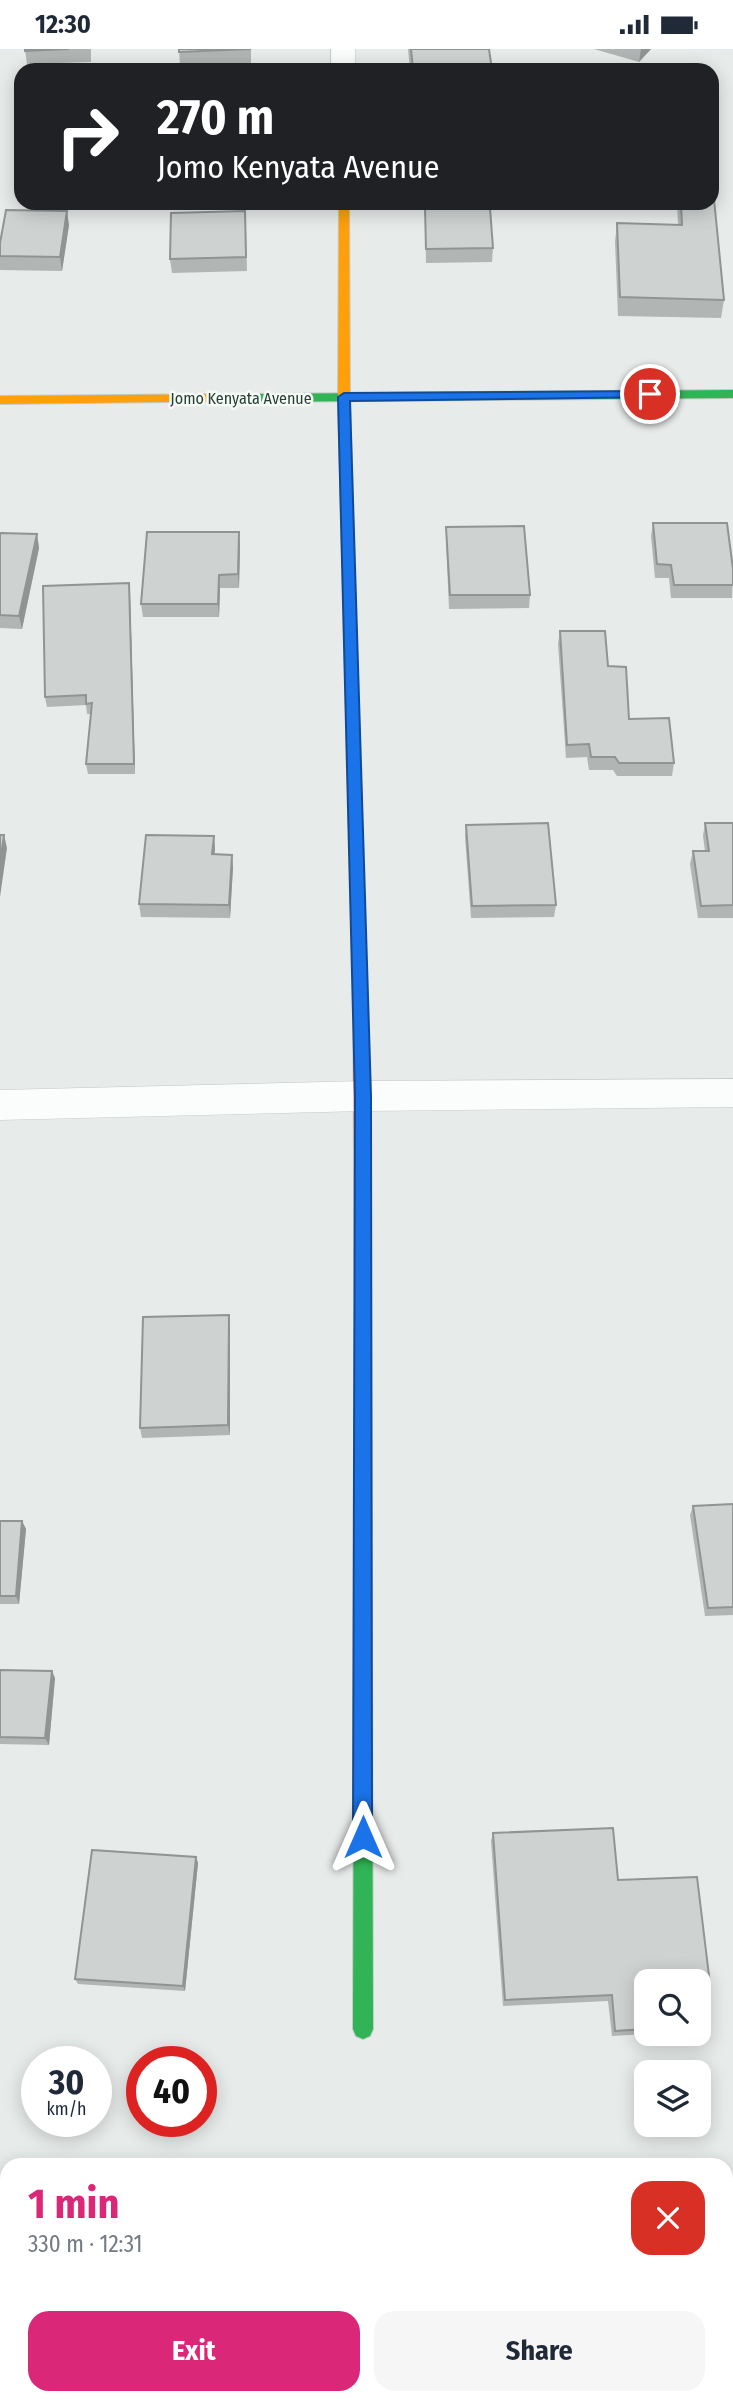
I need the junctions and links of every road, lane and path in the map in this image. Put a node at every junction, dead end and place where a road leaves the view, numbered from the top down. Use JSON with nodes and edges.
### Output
{"nodes":[{"id":1,"x":344,"y":210,"type":"edge"},
{"id":2,"x":733,"y":394,"type":"edge"},
{"id":3,"x":344,"y":397,"type":"junction"},
{"id":4,"x":0,"y":400,"type":"edge"},
{"id":5,"x":733,"y":1093,"type":"edge"},
{"id":6,"x":363,"y":1096,"type":"junction"},
{"id":7,"x":0,"y":1105,"type":"edge"},
{"id":8,"x":363,"y":2029,"type":"dead end"}],
"edges":[{"from":1,"to":3,"type":"street"},
{"from":2,"to":3,"type":"street","name":"Jomo Kenyata Avenue"},
{"from":3,"to":4,"type":"street","name":"Jomo Kenyata Avenue"},
{"from":3,"to":6,"type":"street"},
{"from":5,"to":6,"type":"street"},
{"from":6,"to":7,"type":"street"},
{"from":6,"to":8,"type":"street"}]}
